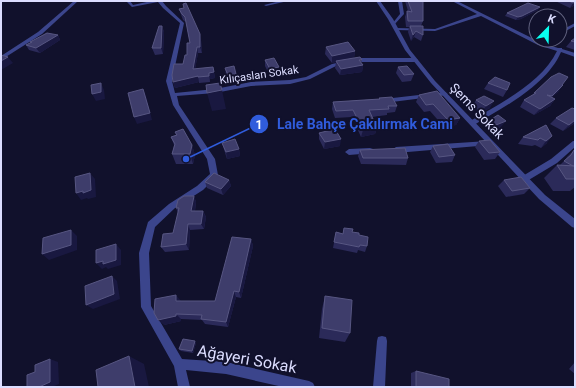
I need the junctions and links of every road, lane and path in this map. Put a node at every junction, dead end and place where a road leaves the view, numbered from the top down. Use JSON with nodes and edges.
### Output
{"nodes":[{"id":1,"x":76,"y":1,"type":"edge"},
{"id":2,"x":159,"y":1,"type":"edge"},
{"id":3,"x":286,"y":1,"type":"edge"},
{"id":4,"x":378,"y":1,"type":"edge"},
{"id":5,"x":400,"y":1,"type":"edge"},
{"id":6,"x":454,"y":1,"type":"edge"},
{"id":7,"x":129,"y":2,"type":"edge"},
{"id":8,"x":266,"y":5,"type":"dead end"},
{"id":9,"x":480,"y":15,"type":"junction"},
{"id":10,"x":396,"y":27,"type":"junction"},
{"id":11,"x":528,"y":38,"type":"edge"},
{"id":12,"x":556,"y":48,"type":"edge"},
{"id":13,"x":560,"y":49,"type":"junction"},
{"id":14,"x":575,"y":55,"type":"edge"},
{"id":15,"x":1,"y":58,"type":"edge"},
{"id":16,"x":415,"y":60,"type":"junction"},
{"id":17,"x":445,"y":94,"type":"junction"},
{"id":18,"x":173,"y":95,"type":"junction"},
{"id":19,"x":374,"y":102,"type":"edge"},
{"id":20,"x":472,"y":123,"type":"junction"},
{"id":21,"x":491,"y":142,"type":"junction"},
{"id":22,"x":575,"y":143,"type":"edge"},
{"id":23,"x":349,"y":152,"type":"dead end"},
{"id":24,"x":524,"y":179,"type":"junction"},
{"id":25,"x":575,"y":224,"type":"edge"},
{"id":26,"x":382,"y":341,"type":"dead end"},
{"id":27,"x":179,"y":364,"type":"junction"},
{"id":28,"x":184,"y":387,"type":"edge"},
{"id":29,"x":309,"y":387,"type":"edge"},
{"id":30,"x":379,"y":387,"type":"edge"}],
"edges":[{"from":1,"to":15,"type":"street"},
{"from":2,"to":7,"type":"street"},
{"from":2,"to":18,"type":"street"},
{"from":3,"to":8,"type":"street"},
{"from":4,"to":10,"type":"street","name":"Şems Sokak"},
{"from":5,"to":10,"type":"street"},
{"from":6,"to":9,"type":"street"},
{"from":9,"to":10,"type":"street"},
{"from":9,"to":11,"type":"street"},
{"from":10,"to":16,"type":"street","name":"Şems Sokak"},
{"from":12,"to":13,"type":"street"},
{"from":13,"to":14,"type":"street"},
{"from":13,"to":20,"type":"street"},
{"from":16,"to":17,"type":"street","name":"Şems Sokak"},
{"from":16,"to":18,"type":"street","name":"Kılıçaslan Sokak"},
{"from":17,"to":19,"type":"street"},
{"from":17,"to":20,"type":"street","name":"Şems Sokak"},
{"from":18,"to":27,"type":"street"},
{"from":20,"to":21,"type":"street","name":"Şems Sokak"},
{"from":21,"to":23,"type":"street"},
{"from":21,"to":24,"type":"street","name":"Şems Sokak"},
{"from":22,"to":24,"type":"street"},
{"from":24,"to":25,"type":"street","name":"Şems Sokak"},
{"from":26,"to":30,"type":"street"},
{"from":27,"to":28,"type":"street"},
{"from":27,"to":29,"type":"street","name":"Ağayeri Sokak"}]}
